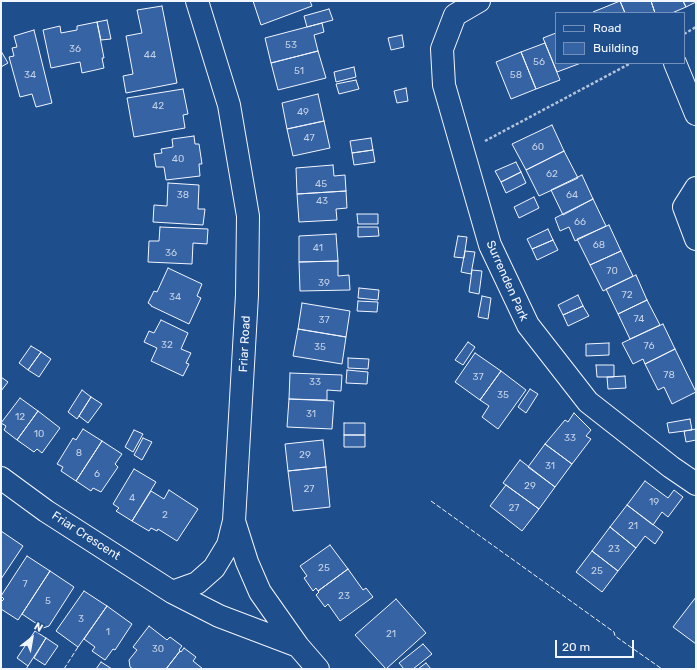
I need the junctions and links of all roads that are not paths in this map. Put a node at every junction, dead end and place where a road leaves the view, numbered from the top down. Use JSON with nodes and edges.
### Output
{"nodes":[{"id":1,"x":197,"y":1,"type":"edge"},
{"id":2,"x":479,"y":1,"type":"edge"},
{"id":3,"x":674,"y":64,"type":"edge"},
{"id":4,"x":696,"y":114,"type":"edge"},
{"id":5,"x":696,"y":188,"type":"edge"},
{"id":6,"x":696,"y":239,"type":"edge"},
{"id":7,"x":1,"y":478,"type":"edge"},
{"id":8,"x":696,"y":484,"type":"edge"},
{"id":9,"x":234,"y":520,"type":"junction"},
{"id":10,"x":172,"y":592,"type":"junction"},
{"id":11,"x":298,"y":646,"type":"junction"},
{"id":12,"x":318,"y":669,"type":"edge"}],
"edges":[{"from":1,"to":9,"type":"street","name":"Friar Road"},
{"from":2,"to":8,"type":"street","name":"Surrenden Park"},
{"from":3,"to":4,"type":"street"},
{"from":5,"to":6,"type":"street"},
{"from":7,"to":10,"type":"street","name":"Friar Crescent"},
{"from":9,"to":10,"type":"street"},
{"from":9,"to":11,"type":"street","name":"Friar Road"},
{"from":10,"to":11,"type":"street","name":"Friar Crescent"},
{"from":11,"to":12,"type":"street","name":"Friar Road"}]}
